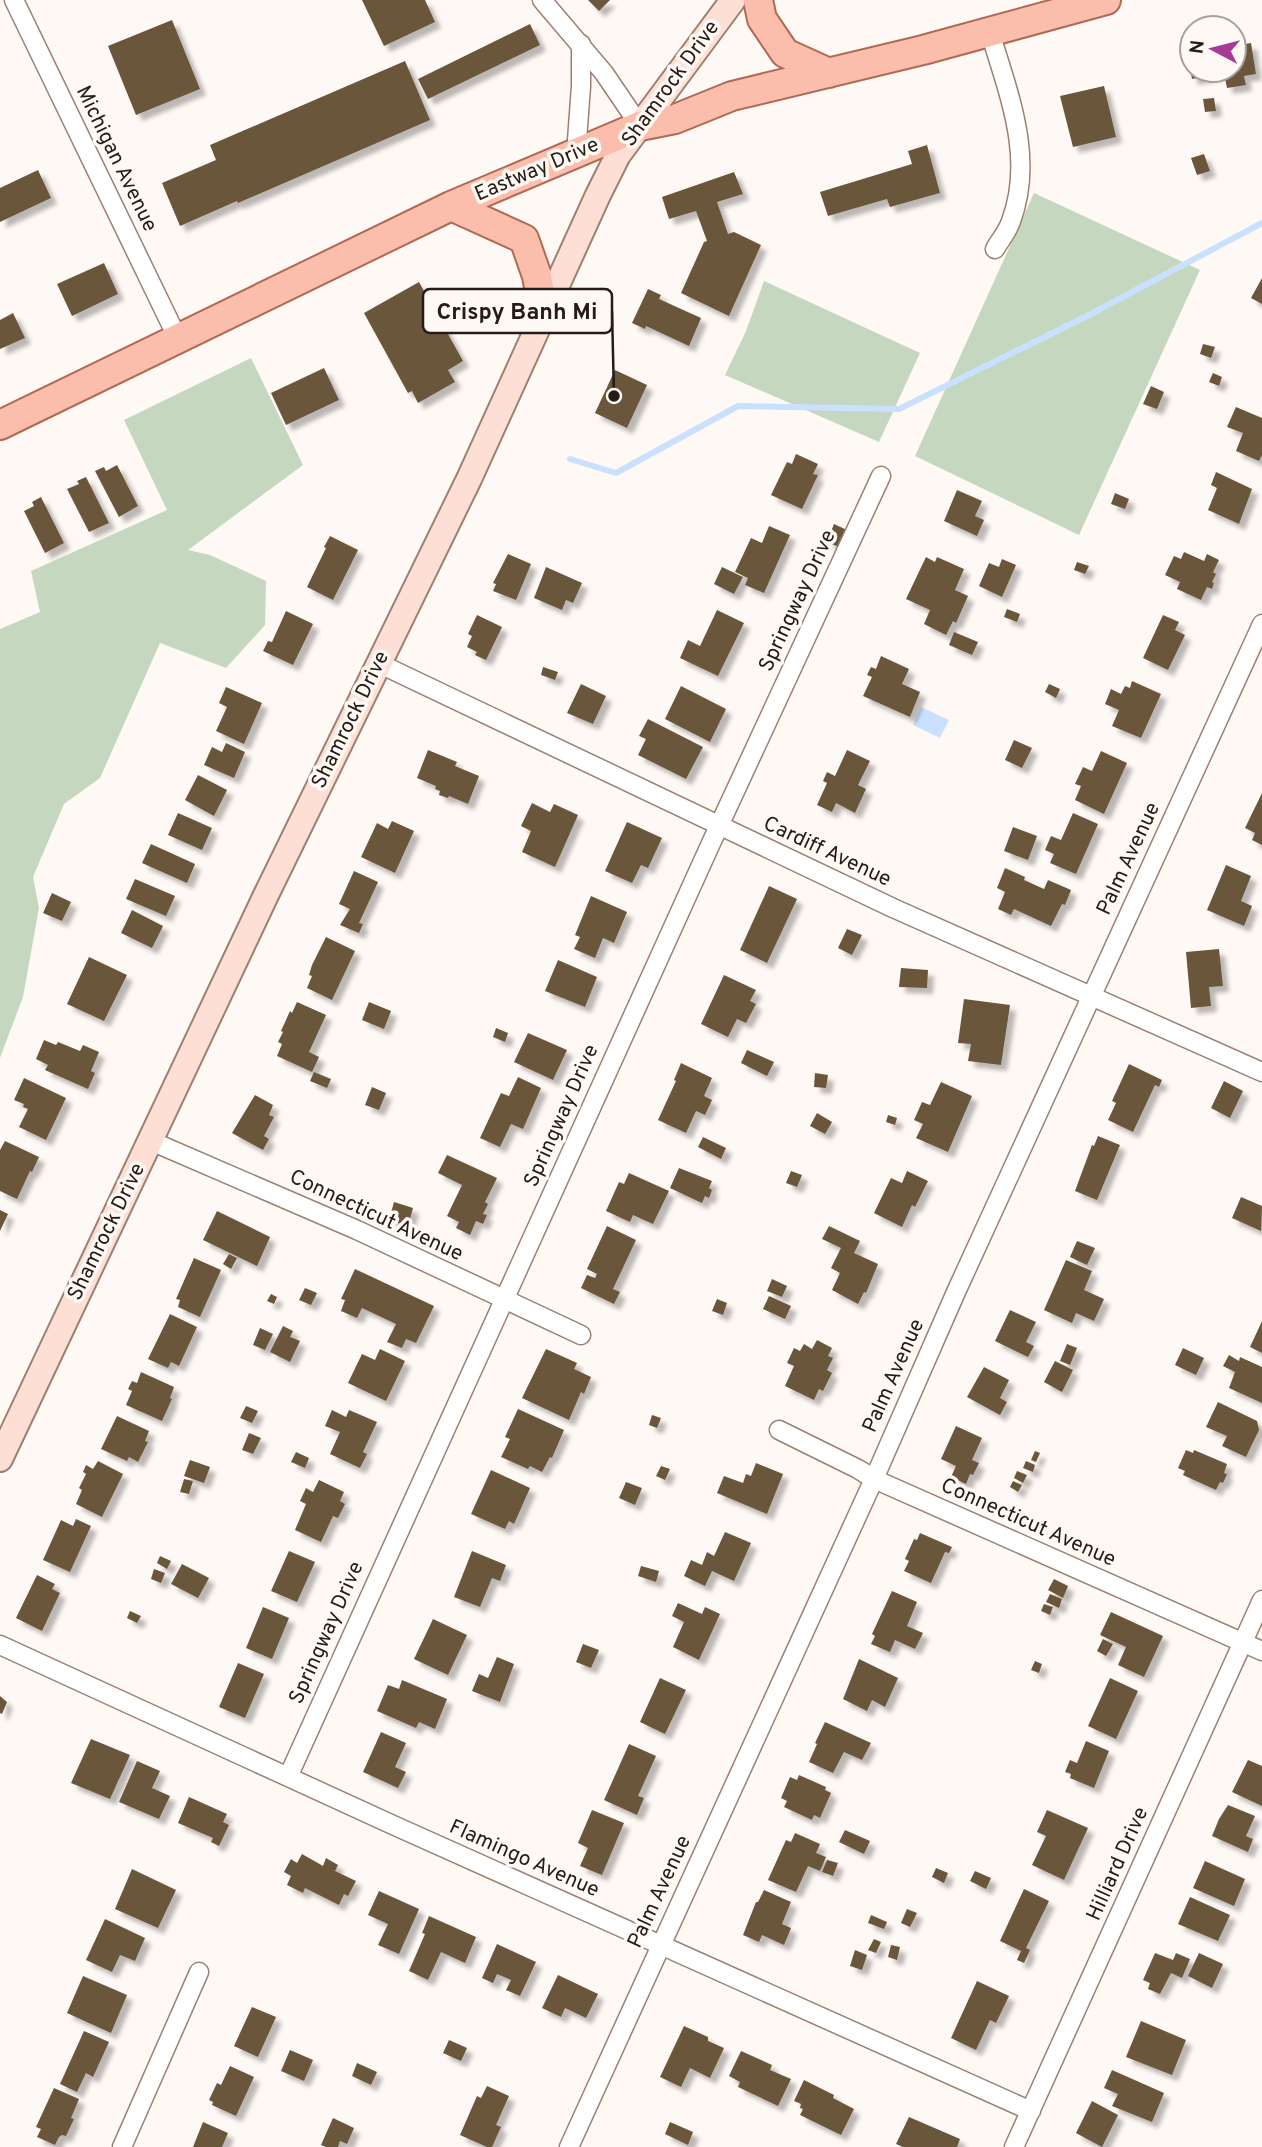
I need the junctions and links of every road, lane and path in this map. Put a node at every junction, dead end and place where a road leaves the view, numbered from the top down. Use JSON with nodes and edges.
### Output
{"nodes":[{"id":1,"x":14,"y":0,"type":"edge"},
{"id":2,"x":542,"y":0,"type":"edge"},
{"id":3,"x":733,"y":0,"type":"edge"},
{"id":4,"x":758,"y":0,"type":"edge"},
{"id":5,"x":1105,"y":0,"type":"edge"},
{"id":6,"x":990,"y":32,"type":"junction"},
{"id":7,"x":581,"y":44,"type":"junction"},
{"id":8,"x":829,"y":73,"type":"junction"},
{"id":9,"x":640,"y":126,"type":"junction"},
{"id":10,"x":576,"y":154,"type":"junction"},
{"id":11,"x":451,"y":206,"type":"junction"},
{"id":12,"x":995,"y":249,"type":"dead end"},
{"id":13,"x":544,"y":315,"type":"junction"},
{"id":14,"x":178,"y":339,"type":"junction"},
{"id":15,"x":0,"y":425,"type":"edge"},
{"id":16,"x":881,"y":476,"type":"dead end"},
{"id":17,"x":1262,"y":624,"type":"edge"},
{"id":18,"x":378,"y":663,"type":"junction"},
{"id":19,"x":719,"y":826,"type":"junction"},
{"id":20,"x":1091,"y":997,"type":"junction"},
{"id":21,"x":1262,"y":1072,"type":"edge"},
{"id":22,"x":151,"y":1141,"type":"junction"},
{"id":23,"x":504,"y":1300,"type":"junction"},
{"id":24,"x":581,"y":1335,"type":"dead end"},
{"id":25,"x":779,"y":1430,"type":"dead end"},
{"id":26,"x":0,"y":1459,"type":"edge"},
{"id":27,"x":874,"y":1479,"type":"junction"},
{"id":28,"x":1262,"y":1600,"type":"edge"},
{"id":29,"x":1242,"y":1643,"type":"junction"},
{"id":30,"x":0,"y":1645,"type":"edge"},
{"id":31,"x":1262,"y":1651,"type":"edge"},
{"id":32,"x":288,"y":1777,"type":"junction"},
{"id":33,"x":660,"y":1946,"type":"junction"},
{"id":34,"x":199,"y":1972,"type":"dead end"},
{"id":35,"x":1031,"y":2111,"type":"junction"},
{"id":36,"x":122,"y":2147,"type":"edge"},
{"id":37,"x":569,"y":2147,"type":"edge"},
{"id":38,"x":1014,"y":2147,"type":"edge"}],
"edges":[{"from":1,"to":14,"type":"street","name":"Michigan Avenue"},
{"from":2,"to":7,"type":"street"},
{"from":3,"to":9,"type":"street","name":"Shamrock Drive"},
{"from":4,"to":8,"type":"main road"},
{"from":5,"to":6,"type":"main road","name":"Eastway Drive"},
{"from":6,"to":8,"type":"main road","name":"Eastway Drive"},
{"from":6,"to":12,"type":"street"},
{"from":7,"to":9,"type":"street"},
{"from":7,"to":10,"type":"street"},
{"from":8,"to":9,"type":"main road","name":"Eastway Drive"},
{"from":9,"to":10,"type":"main road","name":"Eastway Drive"},
{"from":9,"to":13,"type":"street","name":"Shamrock Drive"},
{"from":10,"to":11,"type":"main road","name":"Eastway Drive"},
{"from":11,"to":13,"type":"main road"},
{"from":11,"to":14,"type":"main road","name":"Eastway Drive"},
{"from":13,"to":18,"type":"street","name":"Shamrock Drive"},
{"from":14,"to":15,"type":"main road","name":"Eastway Drive"},
{"from":16,"to":19,"type":"street","name":"Springway Drive"},
{"from":17,"to":20,"type":"street","name":"Palm Avenue"},
{"from":18,"to":19,"type":"street","name":"Cardiff Avenue"},
{"from":18,"to":22,"type":"street","name":"Shamrock Drive"},
{"from":19,"to":20,"type":"street","name":"Cardiff Avenue"},
{"from":19,"to":23,"type":"street","name":"Springway Drive"},
{"from":20,"to":21,"type":"street","name":"Cardiff Avenue"},
{"from":20,"to":27,"type":"street","name":"Palm Avenue"},
{"from":22,"to":23,"type":"street","name":"Connecticut Avenue"},
{"from":22,"to":26,"type":"street","name":"Shamrock Drive"},
{"from":23,"to":24,"type":"street","name":"Connecticut Avenue"},
{"from":23,"to":32,"type":"street","name":"Springway Drive"},
{"from":25,"to":27,"type":"street","name":"Connecticut Avenue"},
{"from":27,"to":29,"type":"street","name":"Connecticut Avenue"},
{"from":27,"to":33,"type":"street","name":"Palm Avenue"},
{"from":28,"to":29,"type":"street","name":"Hilliard Drive"},
{"from":29,"to":31,"type":"street","name":"Connecticut Avenue"},
{"from":29,"to":35,"type":"street","name":"Hilliard Drive"},
{"from":30,"to":32,"type":"street","name":"Flamingo Avenue"},
{"from":32,"to":33,"type":"street","name":"Flamingo Avenue"},
{"from":33,"to":35,"type":"street","name":"Flamingo Avenue"},
{"from":33,"to":37,"type":"street","name":"Palm Avenue"},
{"from":34,"to":36,"type":"street"},
{"from":35,"to":38,"type":"street","name":"Hilliard Drive"}]}
